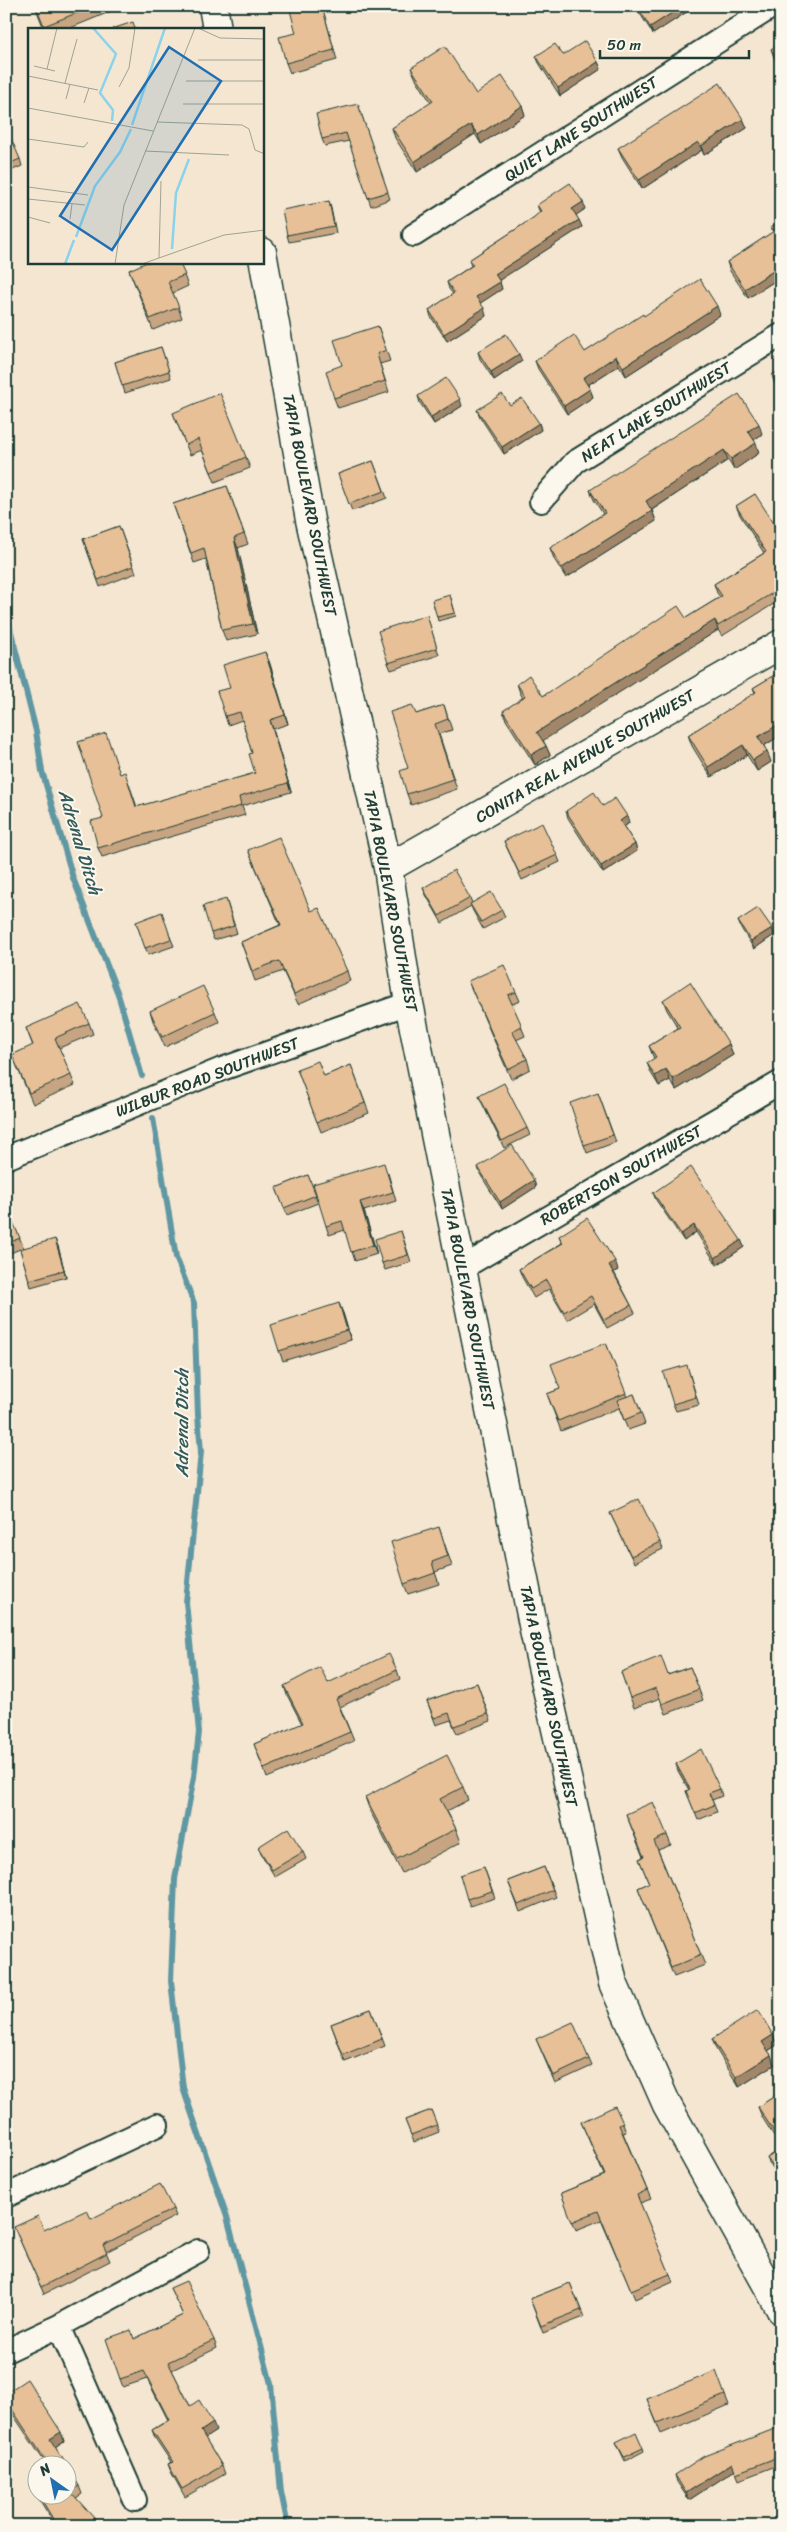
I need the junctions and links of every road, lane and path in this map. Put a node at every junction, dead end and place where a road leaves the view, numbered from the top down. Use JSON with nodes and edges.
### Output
{"nodes":[{"id":1,"x":213,"y":6,"type":"edge"},
{"id":2,"x":773,"y":6,"type":"edge"},
{"id":3,"x":217,"y":28,"type":"edge"},
{"id":4,"x":414,"y":235,"type":"dead end"},
{"id":5,"x":264,"y":263,"type":"edge"},
{"id":6,"x":781,"y":335,"type":"edge"},
{"id":7,"x":541,"y":501,"type":"dead end"},
{"id":8,"x":781,"y":644,"type":"edge"},
{"id":9,"x":388,"y":868,"type":"junction"},
{"id":10,"x":409,"y":1003,"type":"junction"},
{"id":11,"x":781,"y":1082,"type":"edge"},
{"id":12,"x":6,"y":1158,"type":"edge"},
{"id":13,"x":462,"y":1268,"type":"junction"},
{"id":14,"x":157,"y":2125,"type":"dead end"},
{"id":15,"x":6,"y":2196,"type":"edge"},
{"id":16,"x":198,"y":2251,"type":"dead end"},
{"id":17,"x":781,"y":2310,"type":"edge"},
{"id":18,"x":59,"y":2326,"type":"junction"},
{"id":19,"x":6,"y":2351,"type":"edge"},
{"id":20,"x":135,"y":2500,"type":"dead end"}],
"edges":[{"from":1,"to":3,"type":"street"},
{"from":2,"to":4,"type":"street","name":"QUIET LANE SOUTHWEST"},
{"from":5,"to":9,"type":"street","name":"TAPIA BOULEVARD SOUTHWEST"},
{"from":6,"to":7,"type":"street","name":"NEAT LANE SOUTHWEST"},
{"from":8,"to":9,"type":"street","name":"CONITA REAL AVENUE SOUTHWEST"},
{"from":9,"to":10,"type":"street","name":"TAPIA BOULEVARD SOUTHWEST"},
{"from":10,"to":12,"type":"street","name":"WILBUR ROAD SOUTHWEST"},
{"from":10,"to":13,"type":"street","name":"TAPIA BOULEVARD SOUTHWEST"},
{"from":11,"to":13,"type":"street","name":"ROBERTSON SOUTHWEST"},
{"from":13,"to":17,"type":"street","name":"TAPIA BOULEVARD SOUTHWEST"},
{"from":14,"to":15,"type":"street"},
{"from":16,"to":18,"type":"street"},
{"from":18,"to":19,"type":"street"},
{"from":18,"to":20,"type":"street"}]}
